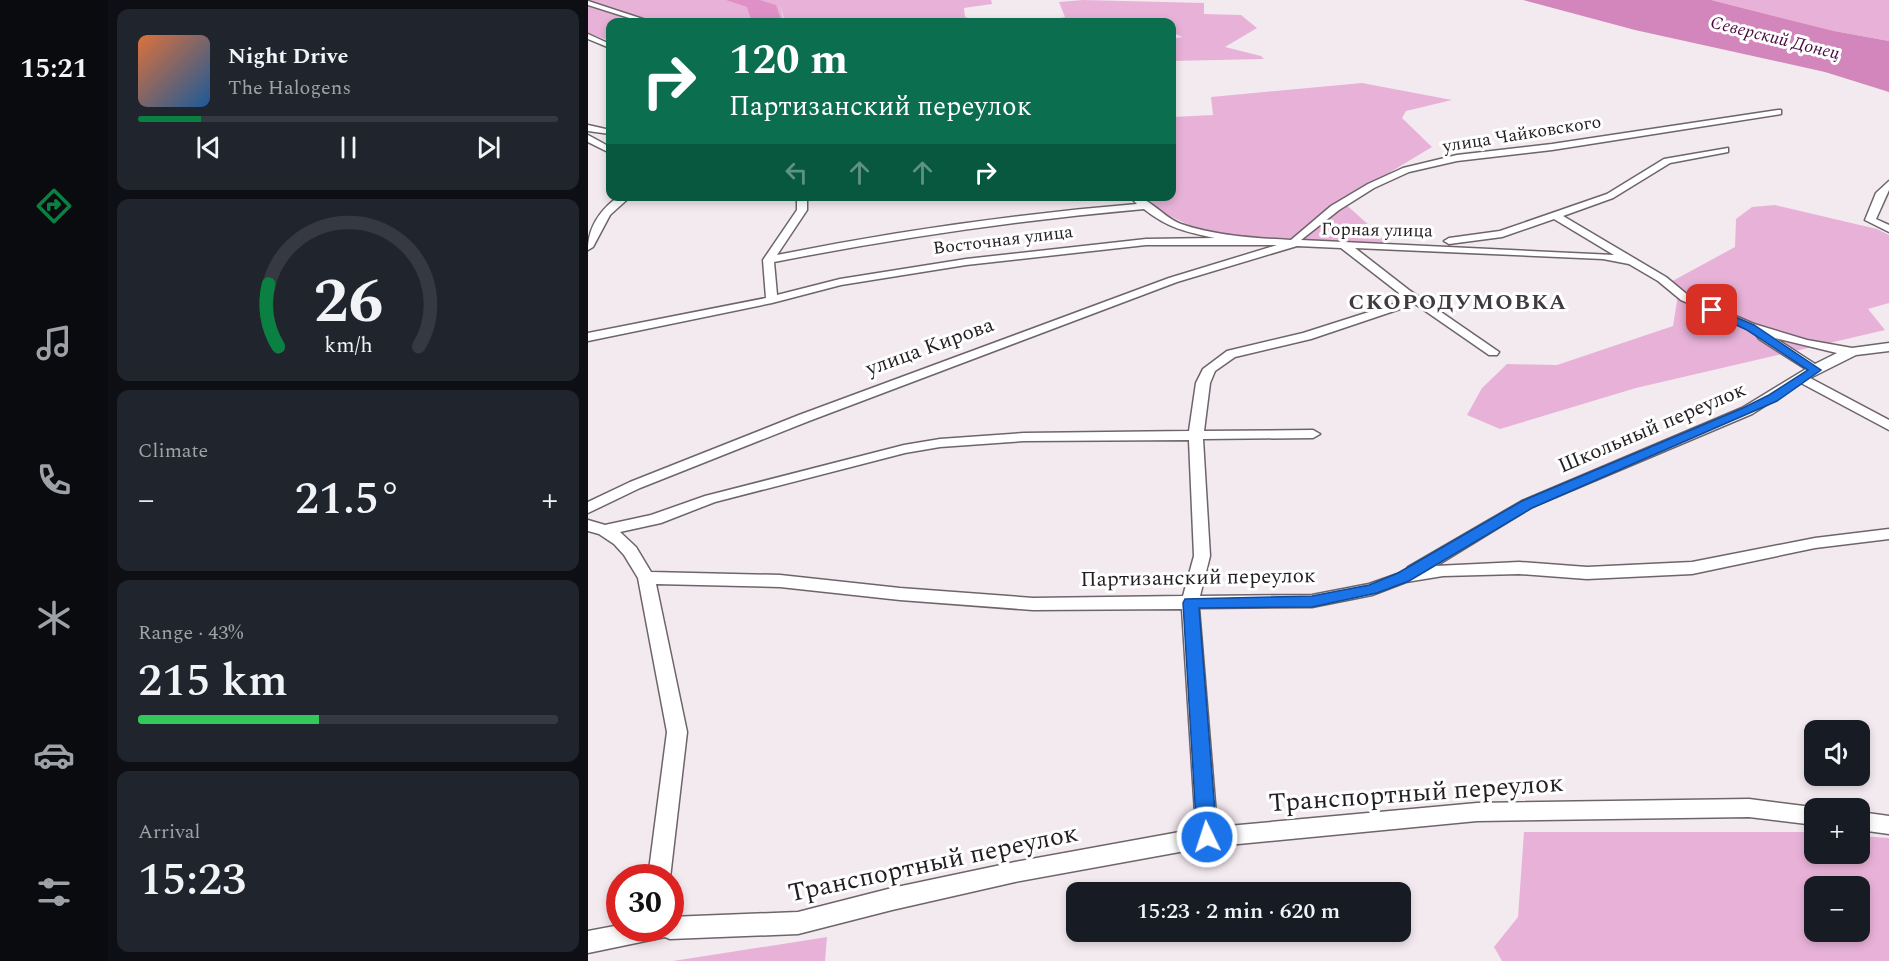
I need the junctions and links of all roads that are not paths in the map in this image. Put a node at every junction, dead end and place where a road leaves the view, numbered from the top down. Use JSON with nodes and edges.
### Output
{"nodes":[{"id":1,"x":604,"y":0,"type":"edge"},
{"id":2,"x":588,"y":3,"type":"edge"},
{"id":3,"x":635,"y":18,"type":"edge"},
{"id":4,"x":588,"y":36,"type":"edge"},
{"id":5,"x":606,"y":44,"type":"edge"},
{"id":6,"x":1778,"y":111,"type":"dead end"},
{"id":7,"x":606,"y":125,"type":"edge"},
{"id":8,"x":588,"y":126,"type":"edge"},
{"id":9,"x":606,"y":131,"type":"edge"},
{"id":10,"x":588,"y":138,"type":"edge"},
{"id":11,"x":606,"y":148,"type":"edge"},
{"id":12,"x":1725,"y":150,"type":"dead end"},
{"id":13,"x":1889,"y":184,"type":"edge"},
{"id":14,"x":618,"y":201,"type":"edge"},
{"id":15,"x":802,"y":201,"type":"edge"},
{"id":16,"x":1140,"y":201,"type":"edge"},
{"id":17,"x":1145,"y":206,"type":"junction"},
{"id":18,"x":1555,"y":215,"type":"junction"},
{"id":19,"x":1889,"y":229,"type":"edge"},
{"id":20,"x":1242,"y":241,"type":"junction"},
{"id":21,"x":1293,"y":244,"type":"junction"},
{"id":22,"x":1345,"y":246,"type":"junction"},
{"id":23,"x":1393,"y":246,"type":"junction"},
{"id":24,"x":588,"y":247,"type":"edge"},
{"id":25,"x":768,"y":260,"type":"junction"},
{"id":26,"x":1631,"y":261,"type":"junction"},
{"id":27,"x":1405,"y":292,"type":"junction"},
{"id":28,"x":772,"y":300,"type":"junction"},
{"id":29,"x":1750,"y":327,"type":"junction"},
{"id":30,"x":588,"y":338,"type":"edge"},
{"id":31,"x":1889,"y":347,"type":"edge"},
{"id":32,"x":1493,"y":352,"type":"dead end"},
{"id":33,"x":1852,"y":352,"type":"junction"},
{"id":34,"x":1816,"y":370,"type":"junction"},
{"id":35,"x":1801,"y":378,"type":"junction"},
{"id":36,"x":1889,"y":426,"type":"edge"},
{"id":37,"x":1313,"y":434,"type":"dead end"},
{"id":38,"x":1196,"y":435,"type":"junction"},
{"id":39,"x":588,"y":508,"type":"edge"},
{"id":40,"x":596,"y":528,"type":"edge"},
{"id":41,"x":1889,"y":534,"type":"edge"},
{"id":42,"x":1403,"y":577,"type":"junction"},
{"id":43,"x":646,"y":578,"type":"junction"},
{"id":44,"x":1191,"y":603,"type":"junction"},
{"id":45,"x":1804,"y":815,"type":"edge"},
{"id":46,"x":1870,"y":822,"type":"edge"},
{"id":47,"x":1889,"y":825,"type":"edge"},
{"id":48,"x":1207,"y":837,"type":"junction"},
{"id":49,"x":661,"y":864,"type":"edge"},
{"id":50,"x":684,"y":927,"type":"edge"},
{"id":51,"x":606,"y":938,"type":"edge"},
{"id":52,"x":588,"y":942,"type":"edge"}],
"edges":[{"from":1,"to":2,"type":"street"},
{"from":2,"to":3,"type":"street"},
{"from":4,"to":5,"type":"street"},
{"from":6,"to":21,"type":"street","name":"улица Чайковского"},
{"from":7,"to":8,"type":"street"},
{"from":8,"to":9,"type":"street"},
{"from":10,"to":11,"type":"street"},
{"from":12,"to":18,"type":"street"},
{"from":13,"to":19,"type":"street"},
{"from":14,"to":24,"type":"street"},
{"from":15,"to":25,"type":"street"},
{"from":16,"to":17,"type":"street","name":"Горная улица"},
{"from":17,"to":20,"type":"street","name":"Горная улица"},
{"from":17,"to":25,"type":"street","name":"Восточная улица"},
{"from":18,"to":23,"type":"street"},
{"from":18,"to":26,"type":"street"},
{"from":20,"to":21,"type":"street","name":"Горная улица"},
{"from":20,"to":28,"type":"street","name":"Восточная улица"},
{"from":21,"to":22,"type":"street","name":"Горная улица"},
{"from":21,"to":39,"type":"street","name":"улица Кирова"},
{"from":22,"to":23,"type":"street","name":"Горная улица"},
{"from":22,"to":27,"type":"street"},
{"from":23,"to":26,"type":"street","name":"Горная улица"},
{"from":25,"to":28,"type":"street"},
{"from":26,"to":29,"type":"street"},
{"from":27,"to":32,"type":"street"},
{"from":27,"to":38,"type":"street"},
{"from":28,"to":30,"type":"street","name":"Восточная улица"},
{"from":29,"to":33,"type":"street"},
{"from":29,"to":34,"type":"street"},
{"from":31,"to":33,"type":"street","name":"Школьный переулок"},
{"from":33,"to":34,"type":"street","name":"Школьный переулок"},
{"from":34,"to":35,"type":"street","name":"Школьный переулок"},
{"from":35,"to":36,"type":"street"},
{"from":35,"to":42,"type":"street","name":"Школьный переулок"},
{"from":37,"to":38,"type":"street"},
{"from":38,"to":40,"type":"street"},
{"from":38,"to":44,"type":"street"},
{"from":40,"to":43,"type":"street"},
{"from":41,"to":42,"type":"street","name":"Партизанский переулок"},
{"from":42,"to":44,"type":"street","name":"Партизанский переулок"},
{"from":43,"to":44,"type":"street","name":"Партизанский переулок"},
{"from":43,"to":49,"type":"street"},
{"from":44,"to":48,"type":"street"},
{"from":45,"to":48,"type":"street","name":"Транспортный переулок"},
{"from":46,"to":47,"type":"street"},
{"from":48,"to":50,"type":"street","name":"Транспортный переулок"},
{"from":51,"to":52,"type":"street"}]}
